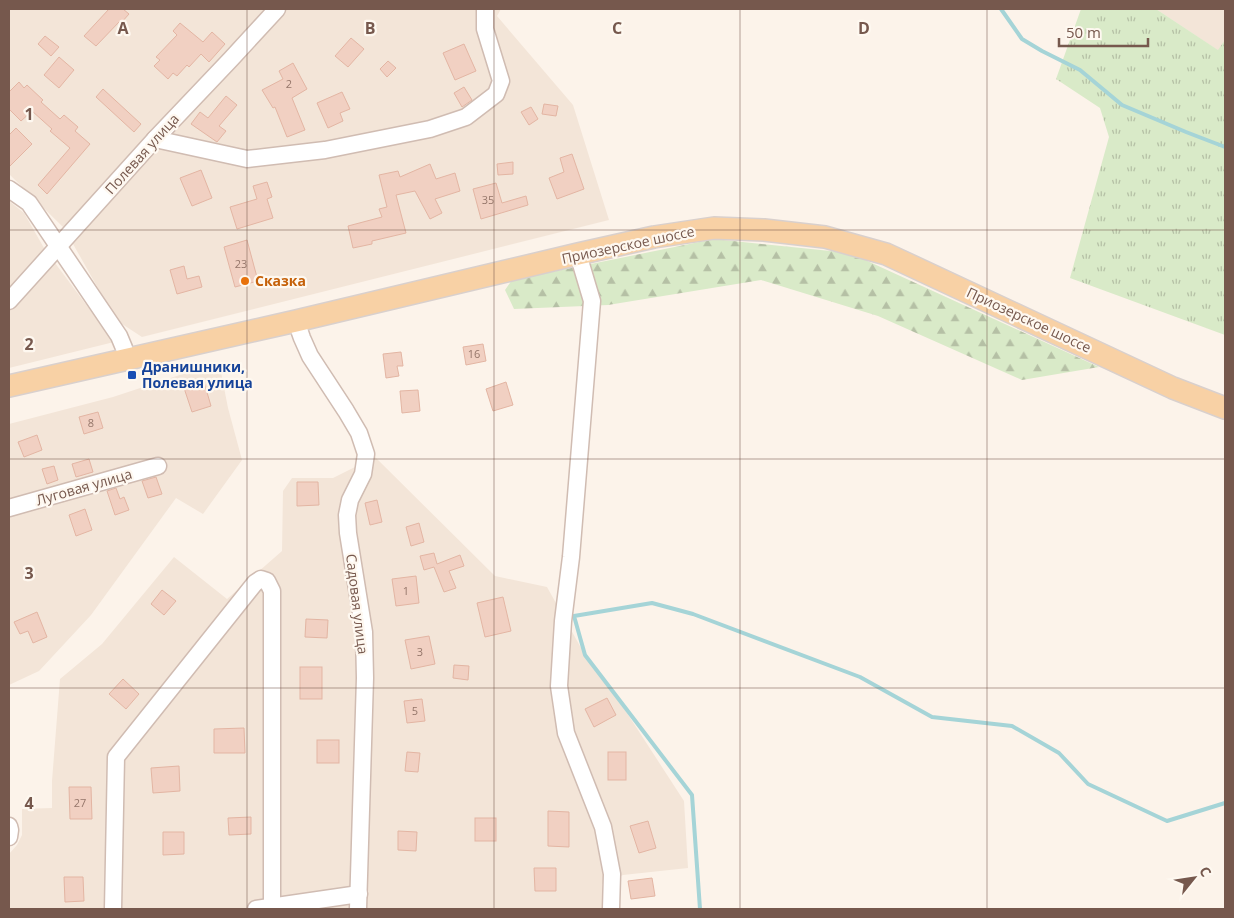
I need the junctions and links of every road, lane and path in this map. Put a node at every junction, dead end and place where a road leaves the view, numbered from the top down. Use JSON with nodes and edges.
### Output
{"nodes":[{"id":1,"x":485,"y":9,"type":"edge"},
{"id":2,"x":272,"y":10,"type":"edge"},
{"id":3,"x":155,"y":139,"type":"junction"},
{"id":4,"x":9,"y":189,"type":"edge"},
{"id":5,"x":59,"y":246,"type":"junction"},
{"id":6,"x":578,"y":254,"type":"junction"},
{"id":7,"x":9,"y":301,"type":"edge"},
{"id":8,"x":296,"y":321,"type":"junction"},
{"id":9,"x":127,"y":359,"type":"junction"},
{"id":10,"x":9,"y":386,"type":"edge"},
{"id":11,"x":1225,"y":408,"type":"edge"},
{"id":12,"x":158,"y":466,"type":"dead end"},
{"id":13,"x":9,"y":508,"type":"edge"},
{"id":14,"x":9,"y":826,"type":"edge"},
{"id":15,"x":9,"y":837,"type":"edge"},
{"id":16,"x":358,"y":902,"type":"edge"},
{"id":17,"x":266,"y":908,"type":"edge"},
{"id":18,"x":113,"y":909,"type":"edge"},
{"id":19,"x":611,"y":909,"type":"edge"}],
"edges":[{"from":1,"to":3,"type":"street"},
{"from":2,"to":3,"type":"street","name":"Полевая улица"},
{"from":3,"to":5,"type":"street","name":"Полевая улица"},
{"from":4,"to":5,"type":"street"},
{"from":5,"to":7,"type":"street","name":"Полевая улица"},
{"from":5,"to":9,"type":"street"},
{"from":6,"to":8,"type":"main road","name":"Приозерское шоссе"},
{"from":6,"to":11,"type":"main road","name":"Приозерское шоссе"},
{"from":6,"to":19,"type":"street"},
{"from":8,"to":9,"type":"main road","name":"Приозерское шоссе"},
{"from":8,"to":16,"type":"street","name":"Садовая улица"},
{"from":9,"to":10,"type":"main road","name":"Приозерское шоссе"},
{"from":12,"to":13,"type":"street","name":"Луговая улица"},
{"from":14,"to":15,"type":"street"},
{"from":16,"to":17,"type":"street"},
{"from":17,"to":18,"type":"street"}]}
